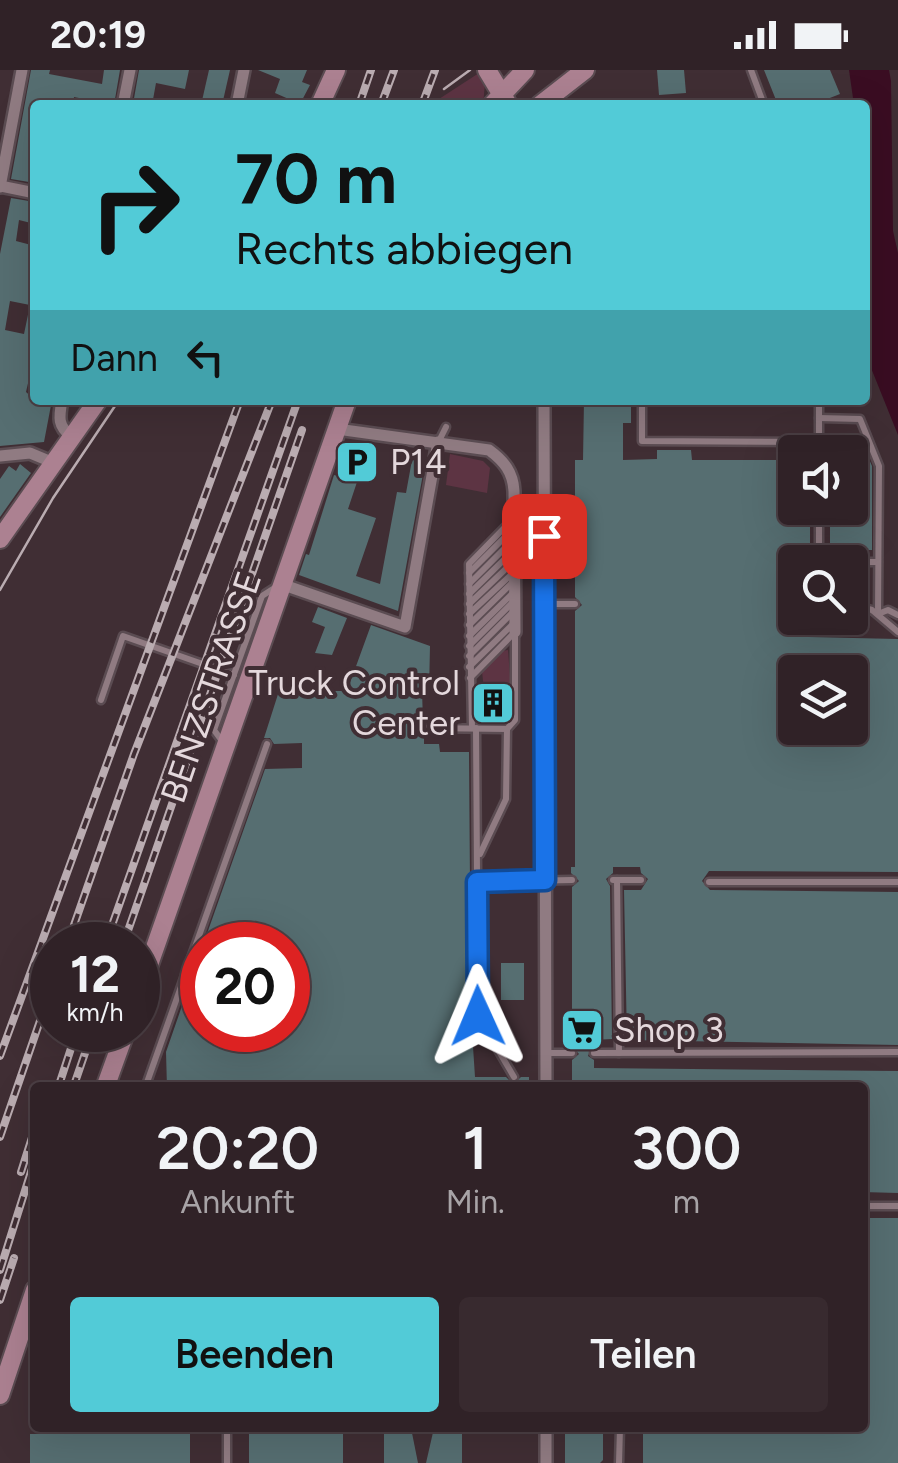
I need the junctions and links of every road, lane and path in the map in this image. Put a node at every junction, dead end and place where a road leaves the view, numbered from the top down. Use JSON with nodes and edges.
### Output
{"nodes":[{"id":1,"x":22,"y":70,"type":"edge"},
{"id":2,"x":130,"y":70,"type":"edge"},
{"id":3,"x":244,"y":70,"type":"edge"},
{"id":4,"x":336,"y":70,"type":"edge"},
{"id":5,"x":487,"y":70,"type":"edge"},
{"id":6,"x":585,"y":70,"type":"edge"},
{"id":7,"x":751,"y":70,"type":"edge"},
{"id":8,"x":518,"y":72,"type":"edge"},
{"id":9,"x":124,"y":100,"type":"edge"},
{"id":10,"x":238,"y":100,"type":"edge"},
{"id":11,"x":322,"y":100,"type":"edge"},
{"id":12,"x":501,"y":100,"type":"edge"},
{"id":13,"x":502,"y":100,"type":"edge"},
{"id":14,"x":534,"y":100,"type":"edge"},
{"id":15,"x":544,"y":100,"type":"edge"},
{"id":16,"x":762,"y":100,"type":"edge"},
{"id":17,"x":0,"y":187,"type":"edge"},
{"id":18,"x":30,"y":193,"type":"edge"},
{"id":19,"x":61,"y":405,"type":"edge"},
{"id":20,"x":95,"y":405,"type":"edge"},
{"id":21,"x":345,"y":405,"type":"edge"},
{"id":22,"x":544,"y":405,"type":"edge"},
{"id":23,"x":642,"y":405,"type":"edge"},
{"id":24,"x":818,"y":405,"type":"edge"},
{"id":25,"x":819,"y":418,"type":"junction"},
{"id":26,"x":337,"y":429,"type":"junction"},
{"id":27,"x":441,"y":433,"type":"junction"},
{"id":28,"x":819,"y":435,"type":"edge"},
{"id":29,"x":72,"y":438,"type":"junction"},
{"id":30,"x":778,"y":442,"type":"edge"},
{"id":31,"x":0,"y":456,"type":"edge"},
{"id":32,"x":54,"y":463,"type":"junction"},
{"id":33,"x":0,"y":539,"type":"edge"},
{"id":34,"x":868,"y":562,"type":"edge"},
{"id":35,"x":878,"y":562,"type":"junction"},
{"id":36,"x":514,"y":575,"type":"junction"},
{"id":37,"x":282,"y":584,"type":"junction"},
{"id":38,"x":469,"y":584,"type":"junction"},
{"id":39,"x":468,"y":594,"type":"junction"},
{"id":40,"x":468,"y":604,"type":"junction"},
{"id":41,"x":544,"y":604,"type":"junction"},
{"id":42,"x":575,"y":604,"type":"dead end"},
{"id":43,"x":868,"y":608,"type":"edge"},
{"id":44,"x":469,"y":614,"type":"junction"},
{"id":45,"x":878,"y":614,"type":"junction"},
{"id":46,"x":898,"y":615,"type":"edge"},
{"id":47,"x":469,"y":624,"type":"junction"},
{"id":48,"x":896,"y":628,"type":"edge"},
{"id":49,"x":469,"y":636,"type":"junction"},
{"id":50,"x":469,"y":646,"type":"junction"},
{"id":51,"x":469,"y":656,"type":"junction"},
{"id":52,"x":470,"y":666,"type":"junction"},
{"id":53,"x":234,"y":674,"type":"junction"},
{"id":54,"x":470,"y":678,"type":"junction"},
{"id":55,"x":101,"y":700,"type":"dead end"},
{"id":56,"x":424,"y":728,"type":"dead end"},
{"id":57,"x":474,"y":728,"type":"junction"},
{"id":58,"x":507,"y":729,"type":"junction"},
{"id":59,"x":267,"y":744,"type":"dead end"},
{"id":60,"x":225,"y":746,"type":"junction"},
{"id":61,"x":477,"y":860,"type":"junction"},
{"id":62,"x":545,"y":880,"type":"junction"},
{"id":63,"x":572,"y":880,"type":"dead end"},
{"id":64,"x":641,"y":880,"type":"dead end"},
{"id":65,"x":477,"y":882,"type":"junction"},
{"id":66,"x":709,"y":882,"type":"dead end"},
{"id":67,"x":898,"y":882,"type":"edge"},
{"id":68,"x":160,"y":933,"type":"edge"},
{"id":69,"x":118,"y":1052,"type":"edge"},
{"id":70,"x":898,"y":1052,"type":"edge"},
{"id":71,"x":572,"y":1053,"type":"dead end"},
{"id":72,"x":594,"y":1053,"type":"dead end"},
{"id":73,"x":619,"y":1053,"type":"junction"},
{"id":74,"x":546,"y":1054,"type":"junction"},
{"id":75,"x":514,"y":1077,"type":"dead end"},
{"id":76,"x":108,"y":1082,"type":"edge"},
{"id":77,"x":148,"y":1082,"type":"edge"},
{"id":78,"x":546,"y":1082,"type":"edge"},
{"id":79,"x":868,"y":1206,"type":"edge"},
{"id":80,"x":898,"y":1206,"type":"edge"},
{"id":81,"x":30,"y":1305,"type":"edge"},
{"id":82,"x":0,"y":1395,"type":"edge"},
{"id":83,"x":227,"y":1432,"type":"edge"},
{"id":84,"x":546,"y":1432,"type":"edge"},
{"id":85,"x":620,"y":1432,"type":"edge"},
{"id":86,"x":227,"y":1463,"type":"edge"},
{"id":87,"x":546,"y":1463,"type":"edge"},
{"id":88,"x":619,"y":1463,"type":"edge"}],
"edges":[{"from":1,"to":17,"type":"street"},
{"from":2,"to":9,"type":"street"},
{"from":3,"to":10,"type":"street"},
{"from":4,"to":11,"type":"main road"},
{"from":5,"to":12,"type":"main road"},
{"from":6,"to":15,"type":"main road"},
{"from":7,"to":16,"type":"lane"},
{"from":8,"to":13,"type":"main road"},
{"from":8,"to":14,"type":"main road"},
{"from":17,"to":18,"type":"street"},
{"from":19,"to":29,"type":"street"},
{"from":20,"to":29,"type":"main road"},
{"from":21,"to":26,"type":"main road","name":"BENZSTRASSE"},
{"from":22,"to":41,"type":"street"},
{"from":23,"to":30,"type":"lane"},
{"from":24,"to":25,"type":"lane"},
{"from":25,"to":28,"type":"lane"},
{"from":25,"to":35,"type":"lane"},
{"from":26,"to":27,"type":"street"},
{"from":26,"to":37,"type":"main road","name":"BENZSTRASSE"},
{"from":27,"to":36,"type":"street"},
{"from":27,"to":37,"type":"street"},
{"from":29,"to":32,"type":"main road"},
{"from":31,"to":32,"type":"street"},
{"from":32,"to":33,"type":"main road"},
{"from":34,"to":35,"type":"lane"},
{"from":35,"to":45,"type":"lane"},
{"from":36,"to":38,"type":"lane"},
{"from":36,"to":38,"type":"lane"},
{"from":36,"to":39,"type":"lane"},
{"from":36,"to":40,"type":"lane"},
{"from":36,"to":44,"type":"lane"},
{"from":36,"to":47,"type":"lane"},
{"from":36,"to":49,"type":"lane"},
{"from":36,"to":50,"type":"lane"},
{"from":36,"to":51,"type":"lane"},
{"from":36,"to":52,"type":"lane"},
{"from":36,"to":54,"type":"lane"},
{"from":36,"to":58,"type":"lane"},
{"from":37,"to":53,"type":"lane"},
{"from":37,"to":60,"type":"main road","name":"BENZSTRASSE"},
{"from":38,"to":39,"type":"lane"},
{"from":39,"to":40,"type":"lane"},
{"from":40,"to":44,"type":"lane"},
{"from":41,"to":42,"type":"lane"},
{"from":41,"to":62,"type":"street"},
{"from":43,"to":45,"type":"lane"},
{"from":44,"to":47,"type":"lane"},
{"from":45,"to":46,"type":"lane"},
{"from":45,"to":48,"type":"lane"},
{"from":47,"to":49,"type":"lane"},
{"from":49,"to":50,"type":"lane"},
{"from":50,"to":51,"type":"lane"},
{"from":51,"to":52,"type":"lane"},
{"from":52,"to":54,"type":"lane"},
{"from":53,"to":55,"type":"lane"},
{"from":53,"to":60,"type":"lane"},
{"from":54,"to":57,"type":"lane"},
{"from":56,"to":57,"type":"lane"},
{"from":57,"to":58,"type":"lane"},
{"from":57,"to":61,"type":"lane"},
{"from":58,"to":61,"type":"lane"},
{"from":59,"to":77,"type":"lane"},
{"from":60,"to":68,"type":"main road","name":"BENZSTRASSE"},
{"from":61,"to":65,"type":"lane"},
{"from":62,"to":63,"type":"lane"},
{"from":62,"to":65,"type":"lane"},
{"from":62,"to":74,"type":"street"},
{"from":64,"to":73,"type":"lane"},
{"from":65,"to":75,"type":"lane"},
{"from":66,"to":67,"type":"lane"},
{"from":69,"to":76,"type":"main road"},
{"from":70,"to":73,"type":"lane"},
{"from":71,"to":74,"type":"lane"},
{"from":72,"to":73,"type":"lane"},
{"from":74,"to":78,"type":"street"},
{"from":79,"to":80,"type":"lane"},
{"from":81,"to":82,"type":"main road"},
{"from":83,"to":86,"type":"lane"},
{"from":84,"to":87,"type":"street"},
{"from":85,"to":88,"type":"lane"}]}
